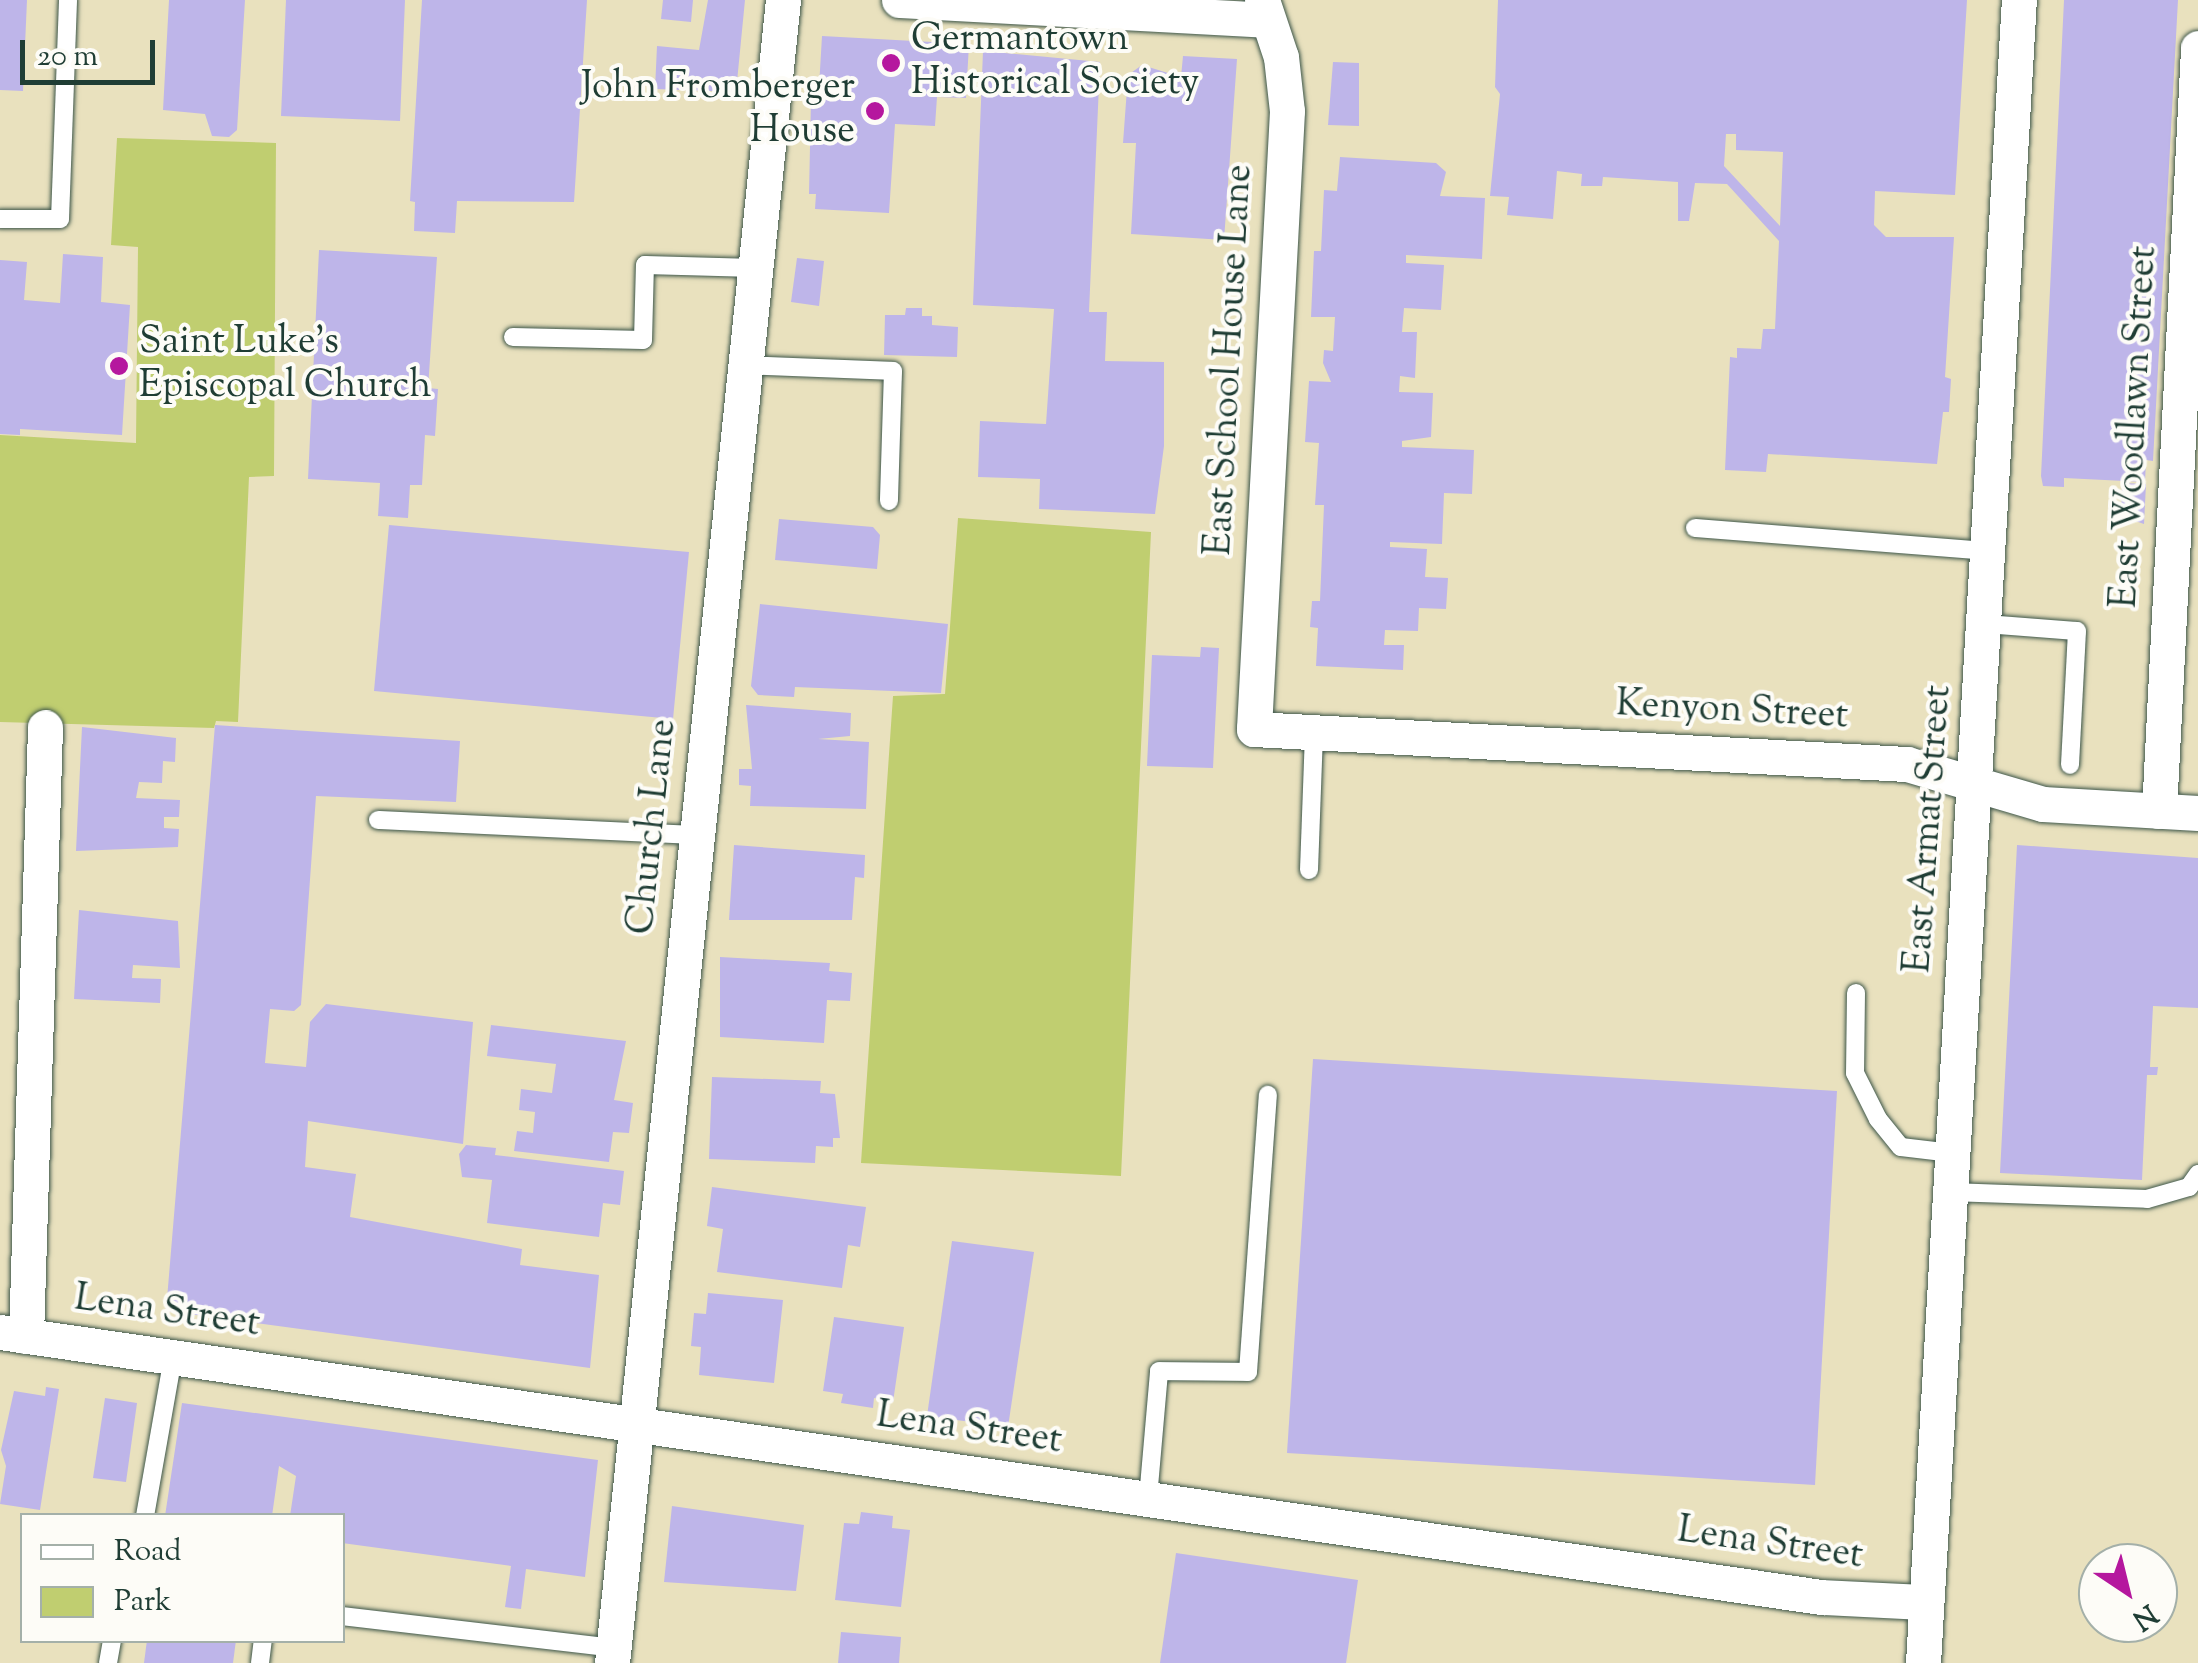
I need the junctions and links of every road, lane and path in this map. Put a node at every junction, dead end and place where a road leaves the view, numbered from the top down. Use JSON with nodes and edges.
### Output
{"nodes":[{"id":1,"x":68,"y":0,"type":"edge"},
{"id":2,"x":782,"y":0,"type":"edge"},
{"id":3,"x":899,"y":0,"type":"edge"},
{"id":4,"x":2020,"y":0,"type":"edge"},
{"id":5,"x":1264,"y":10,"type":"edge"},
{"id":6,"x":2198,"y":48,"type":"edge"},
{"id":7,"x":0,"y":218,"type":"edge"},
{"id":8,"x":755,"y":268,"type":"junction"},
{"id":9,"x":513,"y":337,"type":"dead end"},
{"id":10,"x":744,"y":365,"type":"junction"},
{"id":11,"x":889,"y":501,"type":"dead end"},
{"id":12,"x":1695,"y":528,"type":"dead end"},
{"id":13,"x":1988,"y":551,"type":"junction"},
{"id":14,"x":1985,"y":624,"type":"junction"},
{"id":15,"x":45,"y":727,"type":"dead end"},
{"id":16,"x":1254,"y":729,"type":"joint"},
{"id":17,"x":1314,"y":732,"type":"junction"},
{"id":18,"x":2070,"y":765,"type":"dead end"},
{"id":19,"x":1976,"y":784,"type":"junction"},
{"id":20,"x":2159,"y":811,"type":"junction"},
{"id":21,"x":2198,"y":813,"type":"edge"},
{"id":22,"x":378,"y":820,"type":"dead end"},
{"id":23,"x":696,"y":835,"type":"junction"},
{"id":24,"x":1309,"y":870,"type":"dead end"},
{"id":25,"x":1856,"y":992,"type":"dead end"},
{"id":26,"x":1268,"y":1096,"type":"dead end"},
{"id":27,"x":1952,"y":1153,"type":"junction"},
{"id":28,"x":2198,"y":1174,"type":"edge"},
{"id":29,"x":1950,"y":1192,"type":"junction"},
{"id":30,"x":13,"y":1334,"type":"edge"},
{"id":31,"x":173,"y":1356,"type":"junction"},
{"id":32,"x":636,"y":1425,"type":"junction"},
{"id":33,"x":1148,"y":1498,"type":"junction"},
{"id":34,"x":147,"y":1513,"type":"edge"},
{"id":35,"x":1926,"y":1602,"type":"junction"},
{"id":36,"x":345,"y":1616,"type":"edge"},
{"id":37,"x":612,"y":1656,"type":"edge"},
{"id":38,"x":1923,"y":1663,"type":"edge"}],
"edges":[{"from":1,"to":7,"type":"lane"},
{"from":2,"to":8,"type":"street","name":"Church Lane"},
{"from":3,"to":5,"type":"street"},
{"from":4,"to":13,"type":"street","name":"East Armat Street"},
{"from":5,"to":16,"type":"street","name":"East School House Lane"},
{"from":6,"to":20,"type":"street","name":"East Woodlawn Street"},
{"from":8,"to":9,"type":"lane"},
{"from":8,"to":10,"type":"street","name":"Church Lane"},
{"from":10,"to":11,"type":"lane"},
{"from":10,"to":23,"type":"street","name":"Church Lane"},
{"from":12,"to":13,"type":"lane"},
{"from":13,"to":14,"type":"street","name":"East Armat Street"},
{"from":14,"to":18,"type":"lane"},
{"from":14,"to":19,"type":"street","name":"East Armat Street"},
{"from":15,"to":30,"type":"street"},
{"from":16,"to":17,"type":"street","name":"Kenyon Street"},
{"from":17,"to":19,"type":"street","name":"Kenyon Street"},
{"from":17,"to":24,"type":"lane"},
{"from":19,"to":20,"type":"street","name":"Kenyon Street"},
{"from":19,"to":27,"type":"street","name":"East Armat Street"},
{"from":20,"to":21,"type":"street","name":"Kenyon Street"},
{"from":22,"to":23,"type":"lane"},
{"from":23,"to":32,"type":"street","name":"Church Lane"},
{"from":25,"to":27,"type":"lane"},
{"from":26,"to":33,"type":"lane"},
{"from":27,"to":29,"type":"street","name":"East Armat Street"},
{"from":28,"to":29,"type":"lane"},
{"from":29,"to":35,"type":"street","name":"East Armat Street"},
{"from":30,"to":31,"type":"street","name":"Lena Street"},
{"from":31,"to":32,"type":"street","name":"Lena Street"},
{"from":31,"to":34,"type":"lane"},
{"from":32,"to":33,"type":"street","name":"Lena Street"},
{"from":32,"to":37,"type":"street","name":"Church Lane"},
{"from":33,"to":35,"type":"street","name":"Lena Street"},
{"from":35,"to":38,"type":"street","name":"East Armat Street"},
{"from":36,"to":37,"type":"lane"}]}
